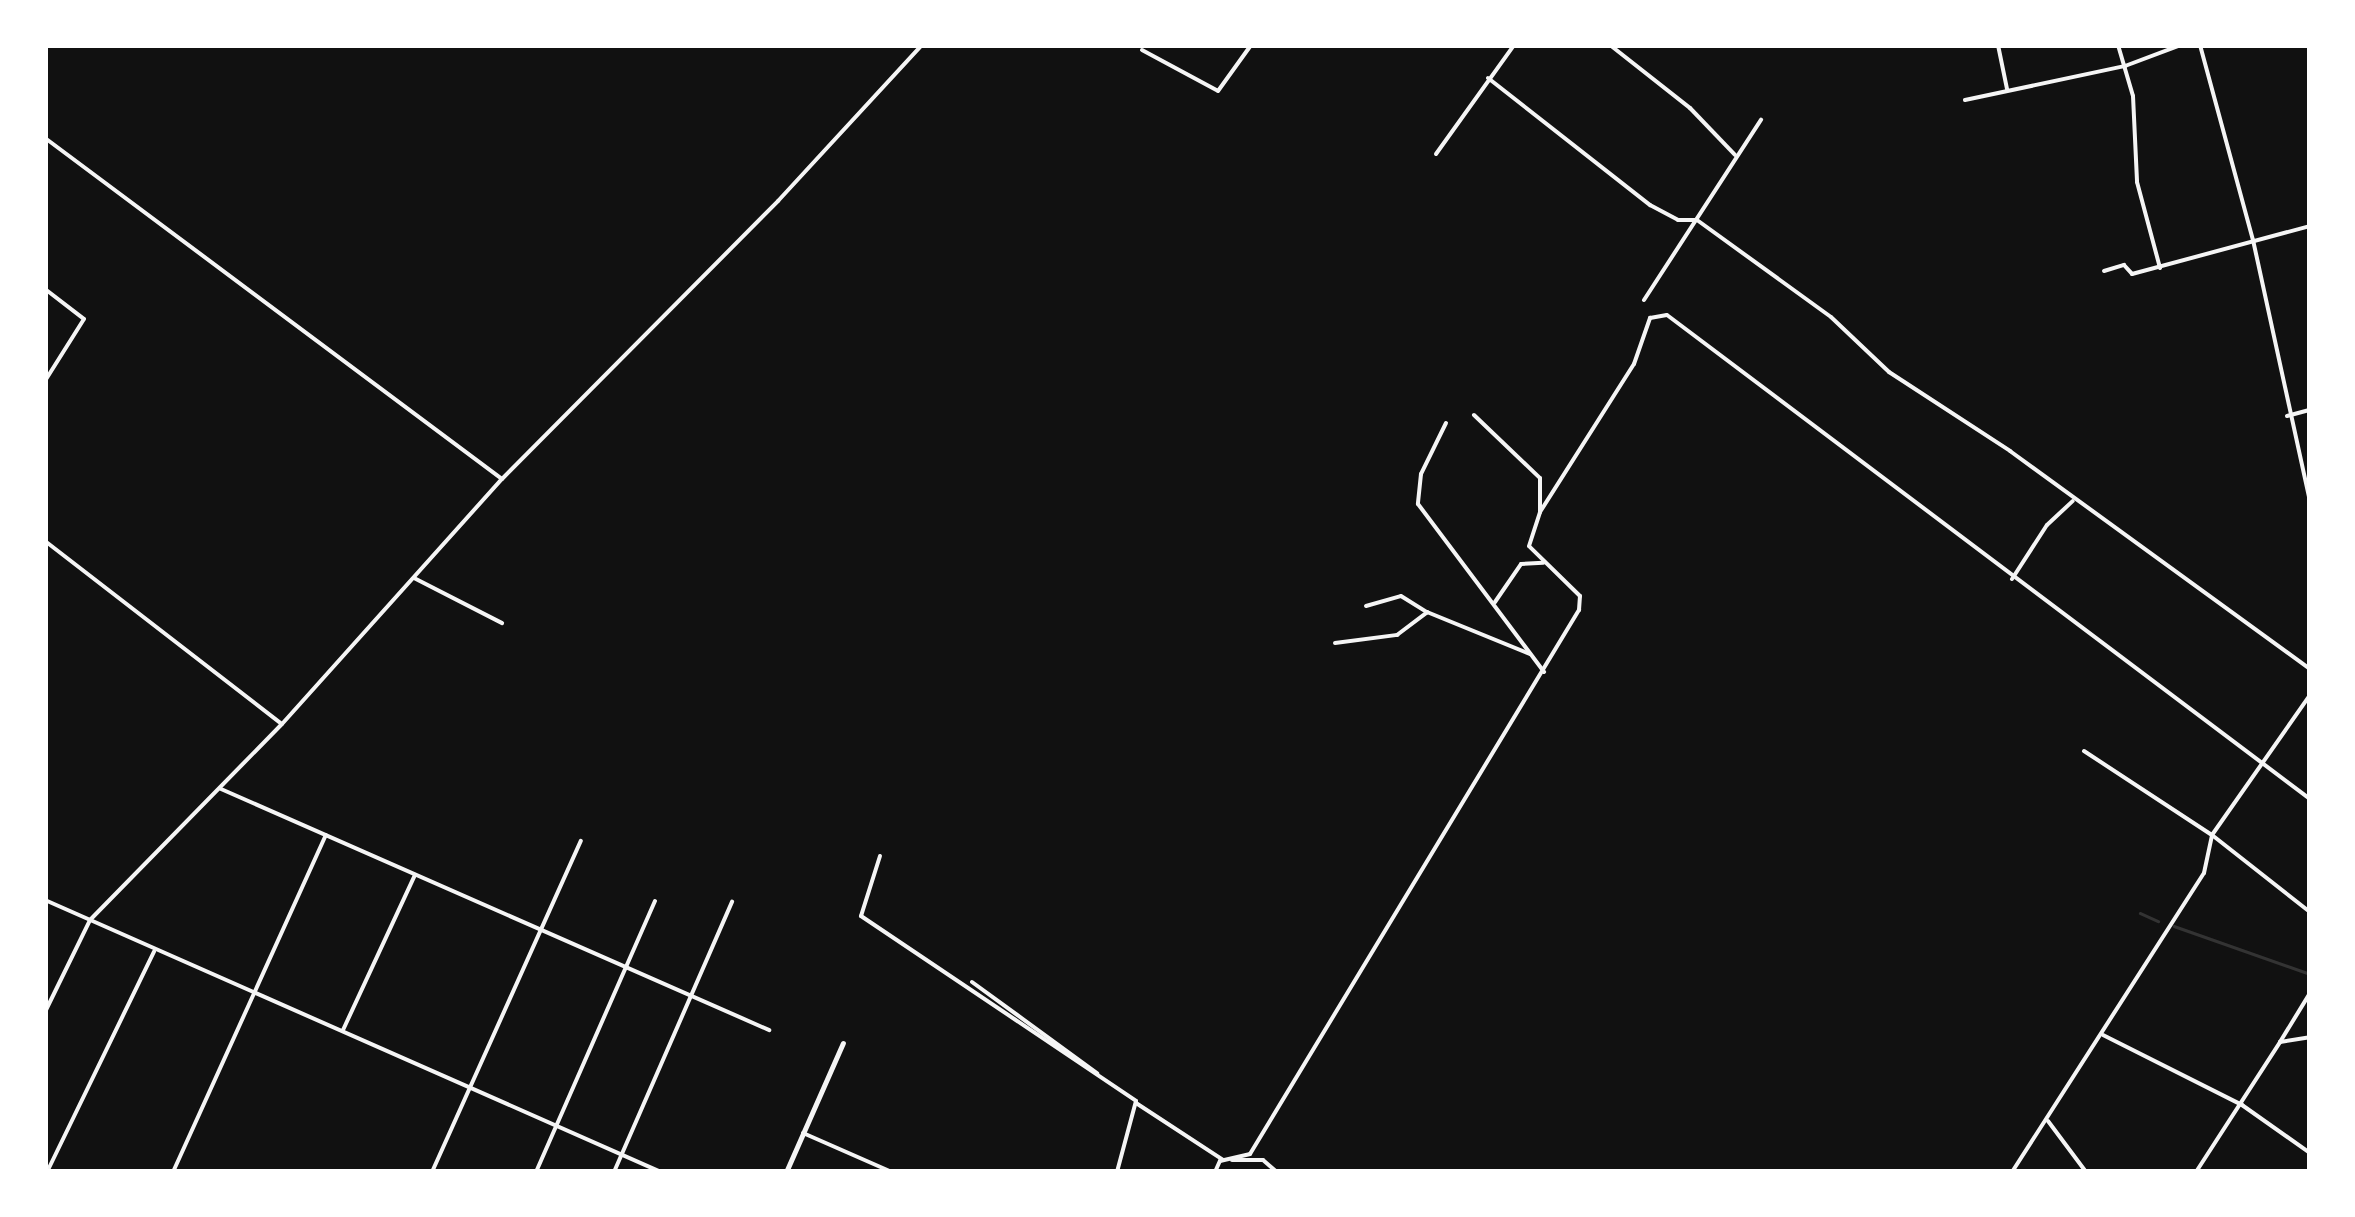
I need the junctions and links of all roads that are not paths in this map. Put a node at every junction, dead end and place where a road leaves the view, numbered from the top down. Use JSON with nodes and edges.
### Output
{"nodes":[{"id":1,"x":922,"y":45,"type":"edge"},
{"id":2,"x":1251,"y":45,"type":"edge"},
{"id":3,"x":1514,"y":45,"type":"edge"},
{"id":4,"x":1610,"y":45,"type":"edge"},
{"id":5,"x":1998,"y":45,"type":"edge"},
{"id":6,"x":2118,"y":45,"type":"edge"},
{"id":7,"x":2181,"y":45,"type":"edge"},
{"id":8,"x":2200,"y":45,"type":"edge"},
{"id":9,"x":1142,"y":50,"type":"dead end"},
{"id":10,"x":2126,"y":66,"type":"junction"},
{"id":11,"x":1488,"y":78,"type":"junction"},
{"id":12,"x":2007,"y":89,"type":"junction"},
{"id":13,"x":1965,"y":100,"type":"dead end"},
{"id":14,"x":1762,"y":120,"type":"dead end"},
{"id":15,"x":45,"y":138,"type":"edge"},
{"id":16,"x":1436,"y":154,"type":"dead end"},
{"id":17,"x":1735,"y":154,"type":"junction"},
{"id":18,"x":1697,"y":220,"type":"junction"},
{"id":19,"x":2310,"y":226,"type":"edge"},
{"id":20,"x":2253,"y":240,"type":"junction"},
{"id":21,"x":2160,"y":268,"type":"junction"},
{"id":22,"x":2104,"y":271,"type":"dead end"},
{"id":23,"x":45,"y":289,"type":"edge"},
{"id":24,"x":1644,"y":300,"type":"dead end"},
{"id":25,"x":45,"y":381,"type":"edge"},
{"id":26,"x":2310,"y":410,"type":"edge"},
{"id":27,"x":1474,"y":415,"type":"dead end"},
{"id":28,"x":2287,"y":416,"type":"junction"},
{"id":29,"x":1446,"y":423,"type":"dead end"},
{"id":30,"x":502,"y":479,"type":"junction"},
{"id":31,"x":2074,"y":500,"type":"junction"},
{"id":32,"x":2310,"y":502,"type":"edge"},
{"id":33,"x":1540,"y":512,"type":"junction"},
{"id":34,"x":45,"y":543,"type":"edge"},
{"id":35,"x":1544,"y":562,"type":"junction"},
{"id":36,"x":414,"y":578,"type":"junction"},
{"id":37,"x":2012,"y":579,"type":"junction"},
{"id":38,"x":1495,"y":602,"type":"junction"},
{"id":39,"x":1366,"y":606,"type":"dead end"},
{"id":40,"x":1427,"y":612,"type":"junction"},
{"id":41,"x":502,"y":623,"type":"dead end"},
{"id":42,"x":1335,"y":643,"type":"dead end"},
{"id":43,"x":1530,"y":654,"type":"junction"},
{"id":44,"x":2310,"y":670,"type":"edge"},
{"id":45,"x":1544,"y":672,"type":"junction"},
{"id":46,"x":2310,"y":695,"type":"edge"},
{"id":47,"x":282,"y":724,"type":"junction"},
{"id":48,"x":2084,"y":751,"type":"dead end"},
{"id":49,"x":2264,"y":765,"type":"junction"},
{"id":50,"x":222,"y":789,"type":"junction"},
{"id":51,"x":2310,"y":799,"type":"edge"},
{"id":52,"x":2212,"y":834,"type":"junction"},
{"id":53,"x":326,"y":836,"type":"junction"},
{"id":54,"x":580,"y":841,"type":"dead end"},
{"id":55,"x":880,"y":856,"type":"dead end"},
{"id":56,"x":414,"y":875,"type":"junction"},
{"id":57,"x":45,"y":900,"type":"edge"},
{"id":58,"x":655,"y":901,"type":"dead end"},
{"id":59,"x":732,"y":902,"type":"dead end"},
{"id":60,"x":2310,"y":912,"type":"edge"},
{"id":61,"x":90,"y":920,"type":"junction"},
{"id":62,"x":540,"y":930,"type":"junction"},
{"id":63,"x":154,"y":952,"type":"junction"},
{"id":64,"x":626,"y":968,"type":"junction"},
{"id":65,"x":972,"y":982,"type":"dead end"},
{"id":66,"x":254,"y":992,"type":"junction"},
{"id":67,"x":2310,"y":994,"type":"edge"},
{"id":68,"x":691,"y":996,"type":"junction"},
{"id":69,"x":45,"y":1012,"type":"edge"},
{"id":70,"x":769,"y":1030,"type":"dead end"},
{"id":71,"x":342,"y":1032,"type":"junction"},
{"id":72,"x":2103,"y":1035,"type":"junction"},
{"id":73,"x":2310,"y":1036,"type":"edge"},
{"id":74,"x":2280,"y":1042,"type":"junction"},
{"id":75,"x":843,"y":1043,"type":"dead end"},
{"id":76,"x":469,"y":1088,"type":"junction"},
{"id":77,"x":2242,"y":1105,"type":"junction"},
{"id":78,"x":2048,"y":1122,"type":"junction"},
{"id":79,"x":557,"y":1126,"type":"junction"},
{"id":80,"x":803,"y":1134,"type":"junction"},
{"id":81,"x":621,"y":1154,"type":"junction"},
{"id":82,"x":1250,"y":1154,"type":"junction"},
{"id":83,"x":2310,"y":1154,"type":"edge"},
{"id":84,"x":47,"y":1172,"type":"edge"},
{"id":85,"x":174,"y":1172,"type":"edge"},
{"id":86,"x":432,"y":1172,"type":"edge"},
{"id":87,"x":536,"y":1172,"type":"edge"},
{"id":88,"x":614,"y":1172,"type":"edge"},
{"id":89,"x":661,"y":1172,"type":"edge"},
{"id":90,"x":786,"y":1172,"type":"edge"},
{"id":91,"x":892,"y":1172,"type":"edge"},
{"id":92,"x":1116,"y":1172,"type":"edge"},
{"id":93,"x":1215,"y":1172,"type":"edge"},
{"id":94,"x":1276,"y":1172,"type":"edge"},
{"id":95,"x":2012,"y":1172,"type":"edge"},
{"id":96,"x":2086,"y":1172,"type":"edge"},
{"id":97,"x":2196,"y":1172,"type":"edge"}],
"edges":[{"from":1,"to":30,"type":"street"},
{"from":2,"to":9,"type":"street"},
{"from":3,"to":11,"type":"street"},
{"from":4,"to":17,"type":"street"},
{"from":5,"to":12,"type":"street"},
{"from":6,"to":10,"type":"street"},
{"from":7,"to":10,"type":"street"},
{"from":8,"to":20,"type":"street"},
{"from":10,"to":12,"type":"street"},
{"from":10,"to":21,"type":"street"},
{"from":11,"to":16,"type":"street"},
{"from":11,"to":18,"type":"street"},
{"from":12,"to":13,"type":"street"},
{"from":14,"to":17,"type":"street"},
{"from":15,"to":30,"type":"street"},
{"from":17,"to":18,"type":"street"},
{"from":18,"to":24,"type":"street"},
{"from":18,"to":31,"type":"street"},
{"from":19,"to":20,"type":"street"},
{"from":20,"to":21,"type":"street"},
{"from":20,"to":28,"type":"street"},
{"from":21,"to":22,"type":"street"},
{"from":23,"to":25,"type":"street"},
{"from":26,"to":28,"type":"street"},
{"from":27,"to":33,"type":"street"},
{"from":28,"to":32,"type":"street"},
{"from":29,"to":38,"type":"street"},
{"from":30,"to":36,"type":"street"},
{"from":31,"to":37,"type":"street"},
{"from":31,"to":44,"type":"street"},
{"from":33,"to":35,"type":"street"},
{"from":33,"to":37,"type":"street"},
{"from":34,"to":47,"type":"street"},
{"from":35,"to":38,"type":"street"},
{"from":35,"to":45,"type":"street"},
{"from":36,"to":41,"type":"street"},
{"from":36,"to":47,"type":"street"},
{"from":37,"to":49,"type":"street"},
{"from":38,"to":43,"type":"street"},
{"from":39,"to":40,"type":"street"},
{"from":40,"to":42,"type":"street"},
{"from":40,"to":43,"type":"street"},
{"from":43,"to":45,"type":"street"},
{"from":45,"to":82,"type":"street"},
{"from":46,"to":49,"type":"street"},
{"from":47,"to":50,"type":"street"},
{"from":48,"to":52,"type":"street"},
{"from":49,"to":51,"type":"street"},
{"from":49,"to":52,"type":"street"},
{"from":50,"to":53,"type":"street"},
{"from":50,"to":61,"type":"street"},
{"from":52,"to":60,"type":"street"},
{"from":52,"to":72,"type":"street"},
{"from":53,"to":56,"type":"street"},
{"from":53,"to":66,"type":"street"},
{"from":54,"to":62,"type":"street"},
{"from":55,"to":92,"type":"street"},
{"from":56,"to":62,"type":"street"},
{"from":56,"to":71,"type":"street"},
{"from":57,"to":61,"type":"street"},
{"from":58,"to":64,"type":"street"},
{"from":59,"to":68,"type":"street"},
{"from":61,"to":63,"type":"street"},
{"from":61,"to":69,"type":"street"},
{"from":62,"to":64,"type":"street"},
{"from":62,"to":76,"type":"street"},
{"from":63,"to":66,"type":"street"},
{"from":63,"to":84,"type":"street"},
{"from":64,"to":68,"type":"street"},
{"from":64,"to":79,"type":"street"},
{"from":65,"to":94,"type":"street"},
{"from":66,"to":71,"type":"street"},
{"from":66,"to":85,"type":"street"},
{"from":67,"to":74,"type":"street"},
{"from":68,"to":70,"type":"street"},
{"from":68,"to":81,"type":"street"},
{"from":71,"to":76,"type":"street"},
{"from":72,"to":77,"type":"street"},
{"from":72,"to":78,"type":"street"},
{"from":73,"to":74,"type":"street"},
{"from":74,"to":77,"type":"street"},
{"from":75,"to":80,"type":"street"},
{"from":76,"to":79,"type":"street"},
{"from":76,"to":86,"type":"street"},
{"from":77,"to":83,"type":"street"},
{"from":77,"to":97,"type":"street"},
{"from":78,"to":95,"type":"street"},
{"from":78,"to":96,"type":"street"},
{"from":79,"to":81,"type":"street"},
{"from":79,"to":87,"type":"street"},
{"from":80,"to":90,"type":"street"},
{"from":80,"to":91,"type":"street"},
{"from":81,"to":88,"type":"street"},
{"from":81,"to":89,"type":"street"},
{"from":82,"to":93,"type":"street"},
{"from":82,"to":94,"type":"street"}]}
